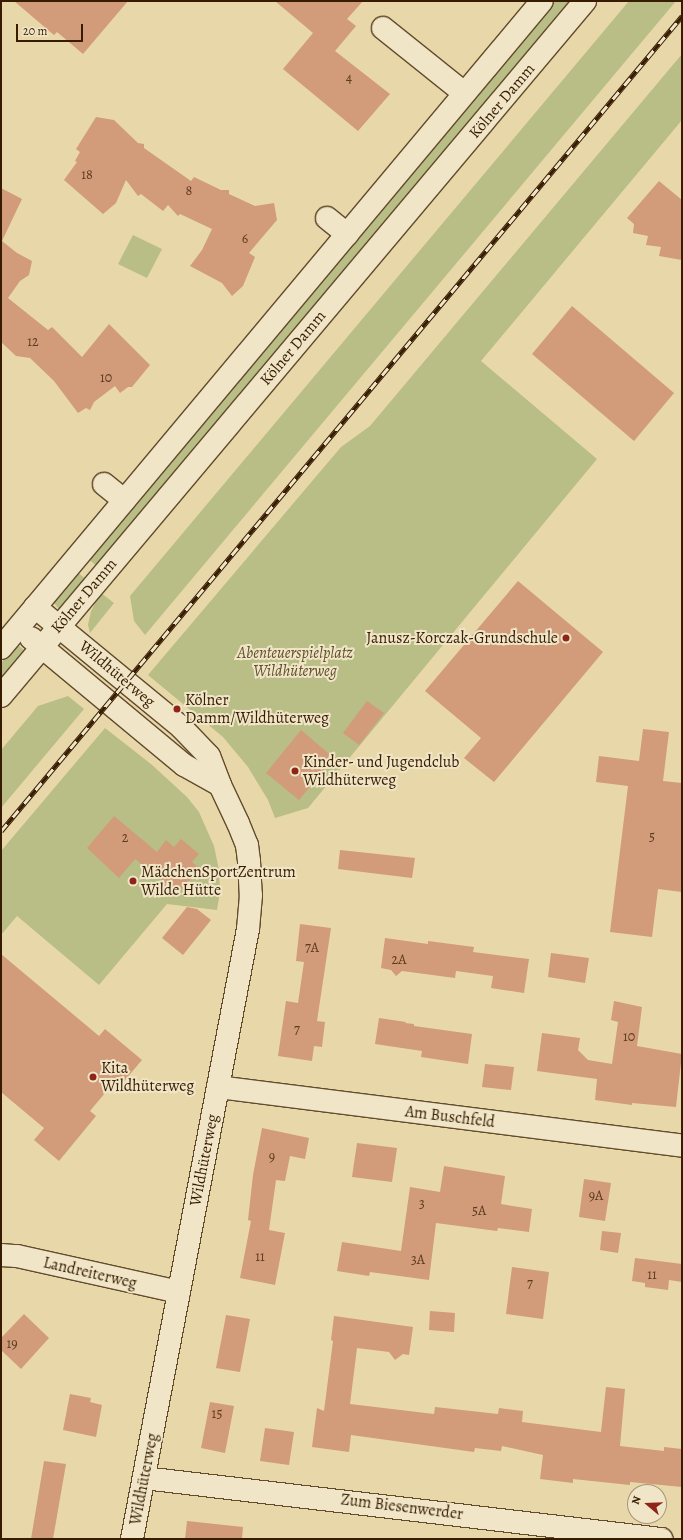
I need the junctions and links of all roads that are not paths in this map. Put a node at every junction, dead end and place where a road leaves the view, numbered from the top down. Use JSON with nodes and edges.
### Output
{"nodes":[{"id":1,"x":542,"y":1,"type":"edge"},
{"id":2,"x":586,"y":1,"type":"edge"},
{"id":3,"x":383,"y":28,"type":"dead end"},
{"id":4,"x":464,"y":93,"type":"junction"},
{"id":5,"x":327,"y":218,"type":"dead end"},
{"id":6,"x":347,"y":234,"type":"junction"},
{"id":7,"x":104,"y":484,"type":"dead end"},
{"id":8,"x":124,"y":500,"type":"junction"},
{"id":9,"x":35,"y":607,"type":"junction"},
{"id":10,"x":59,"y":626,"type":"junction"},
{"id":11,"x":18,"y":627,"type":"junction"},
{"id":12,"x":42,"y":647,"type":"junction"},
{"id":13,"x":1,"y":648,"type":"edge"},
{"id":14,"x":1,"y":696,"type":"edge"},
{"id":15,"x":220,"y":785,"type":"junction"},
{"id":16,"x":218,"y":1087,"type":"junction"},
{"id":17,"x":682,"y":1146,"type":"edge"},
{"id":18,"x":1,"y":1255,"type":"edge"},
{"id":19,"x":179,"y":1292,"type":"junction"},
{"id":20,"x":144,"y":1478,"type":"junction"},
{"id":21,"x":132,"y":1539,"type":"edge"},
{"id":22,"x":660,"y":1539,"type":"edge"}],
"edges":[{"from":1,"to":4,"type":"street","name":"Kölner Damm"},
{"from":2,"to":10,"type":"street","name":"Kölner Damm"},
{"from":3,"to":4,"type":"street"},
{"from":4,"to":6,"type":"street","name":"Kölner Damm"},
{"from":5,"to":6,"type":"street"},
{"from":6,"to":8,"type":"street","name":"Kölner Damm"},
{"from":7,"to":8,"type":"street"},
{"from":8,"to":9,"type":"street","name":"Kölner Damm"},
{"from":9,"to":10,"type":"street","name":"Wildhüterweg"},
{"from":9,"to":11,"type":"street","name":"Kölner Damm"},
{"from":10,"to":12,"type":"street","name":"Kölner Damm"},
{"from":10,"to":15,"type":"street","name":"Wildhüterweg"},
{"from":11,"to":12,"type":"street","name":"Wildhüterweg"},
{"from":11,"to":13,"type":"street","name":"Kölner Damm"},
{"from":12,"to":14,"type":"street","name":"Kölner Damm"},
{"from":12,"to":15,"type":"street","name":"Wildhüterweg"},
{"from":15,"to":16,"type":"street","name":"Wildhüterweg"},
{"from":16,"to":17,"type":"street","name":"Am Buschfeld"},
{"from":16,"to":19,"type":"street","name":"Wildhüterweg"},
{"from":18,"to":19,"type":"street","name":"Landreiterweg"},
{"from":19,"to":20,"type":"street","name":"Wildhüterweg"},
{"from":20,"to":21,"type":"street","name":"Wildhüterweg"},
{"from":20,"to":22,"type":"street","name":"Zum Biesenwerder"}]}
